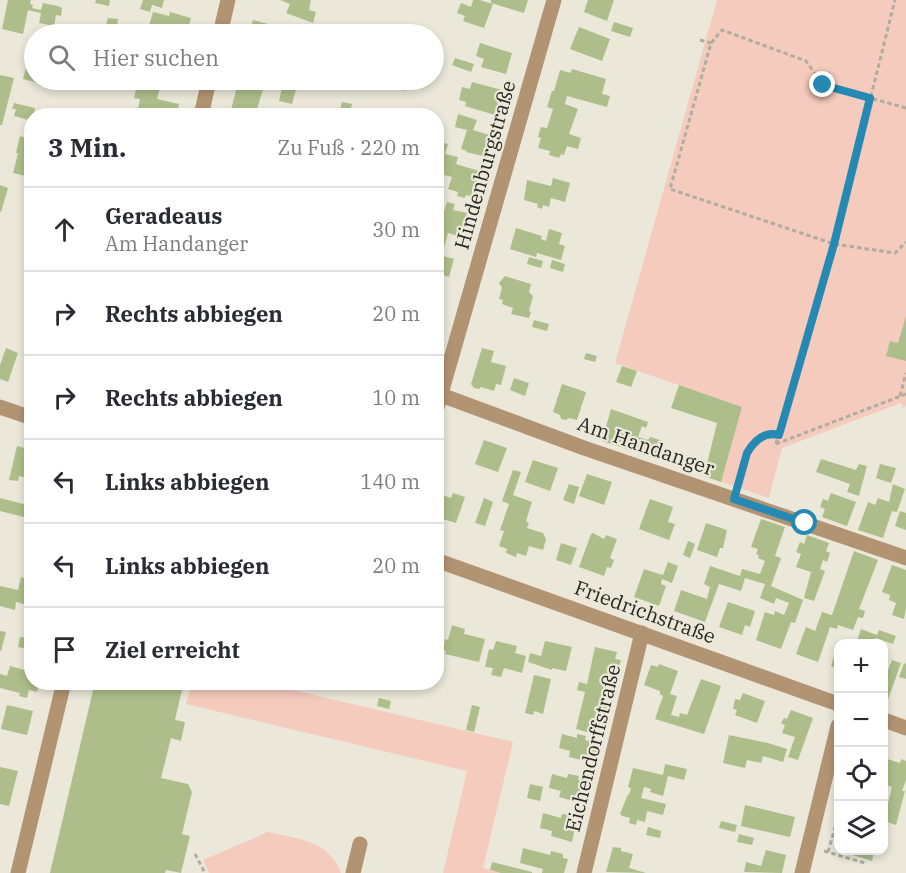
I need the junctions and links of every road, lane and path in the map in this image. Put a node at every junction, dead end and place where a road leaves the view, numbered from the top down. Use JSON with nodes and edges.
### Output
{"nodes":[{"id":1,"x":228,"y":0,"type":"edge"},
{"id":2,"x":554,"y":0,"type":"edge"},
{"id":3,"x":895,"y":0,"type":"edge"},
{"id":4,"x":222,"y":24,"type":"edge"},
{"id":5,"x":700,"y":40,"type":"dead end"},
{"id":6,"x":711,"y":43,"type":"junction"},
{"id":7,"x":207,"y":90,"type":"edge"},
{"id":8,"x":870,"y":98,"type":"junction"},
{"id":9,"x":203,"y":108,"type":"edge"},
{"id":10,"x":906,"y":108,"type":"edge"},
{"id":11,"x":906,"y":242,"type":"edge"},
{"id":12,"x":834,"y":244,"type":"junction"},
{"id":13,"x":906,"y":373,"type":"edge"},
{"id":14,"x":444,"y":385,"type":"edge"},
{"id":15,"x":906,"y":394,"type":"edge"},
{"id":16,"x":444,"y":396,"type":"edge"},
{"id":17,"x":900,"y":396,"type":"junction"},
{"id":18,"x":0,"y":407,"type":"edge"},
{"id":19,"x":24,"y":415,"type":"edge"},
{"id":20,"x":779,"y":435,"type":"junction"},
{"id":21,"x":734,"y":499,"type":"junction"},
{"id":22,"x":906,"y":558,"type":"edge"},
{"id":23,"x":444,"y":563,"type":"edge"},
{"id":24,"x":642,"y":633,"type":"junction"},
{"id":25,"x":62,"y":690,"type":"edge"},
{"id":26,"x":834,"y":703,"type":"edge"},
{"id":27,"x":888,"y":721,"type":"edge"},
{"id":28,"x":906,"y":728,"type":"edge"},
{"id":29,"x":834,"y":742,"type":"edge"},
{"id":30,"x":834,"y":831,"type":"edge"},
{"id":31,"x":360,"y":844,"type":"dead end"},
{"id":32,"x":819,"y":850,"type":"dead end"},
{"id":33,"x":828,"y":852,"type":"junction"},
{"id":34,"x":195,"y":854,"type":"dead end"},
{"id":35,"x":865,"y":862,"type":"dead end"},
{"id":36,"x":18,"y":873,"type":"edge"},
{"id":37,"x":205,"y":873,"type":"edge"},
{"id":38,"x":353,"y":873,"type":"edge"},
{"id":39,"x":584,"y":873,"type":"edge"},
{"id":40,"x":802,"y":873,"type":"edge"}],
"edges":[{"from":1,"to":4,"type":"street"},
{"from":2,"to":14,"type":"street","name":"Hindenburgstraße"},
{"from":3,"to":8,"type":"path"},
{"from":5,"to":6,"type":"path"},
{"from":6,"to":8,"type":"path"},
{"from":6,"to":12,"type":"path"},
{"from":7,"to":9,"type":"street"},
{"from":8,"to":10,"type":"path"},
{"from":8,"to":12,"type":"path"},
{"from":11,"to":12,"type":"path"},
{"from":12,"to":20,"type":"path"},
{"from":13,"to":17,"type":"path"},
{"from":15,"to":17,"type":"path"},
{"from":16,"to":21,"type":"street","name":"Am Handanger"},
{"from":17,"to":20,"type":"path"},
{"from":18,"to":19,"type":"street"},
{"from":20,"to":21,"type":"path"},
{"from":21,"to":22,"type":"street","name":"Am Handanger"},
{"from":23,"to":24,"type":"street","name":"Friedrichstraße"},
{"from":24,"to":26,"type":"street","name":"Friedrichstraße"},
{"from":24,"to":39,"type":"street","name":"Eichendorffstraße"},
{"from":25,"to":36,"type":"street"},
{"from":27,"to":28,"type":"street"},
{"from":29,"to":40,"type":"street"},
{"from":30,"to":33,"type":"path"},
{"from":31,"to":38,"type":"street"},
{"from":32,"to":33,"type":"path"},
{"from":33,"to":35,"type":"path"},
{"from":34,"to":37,"type":"path"}]}
